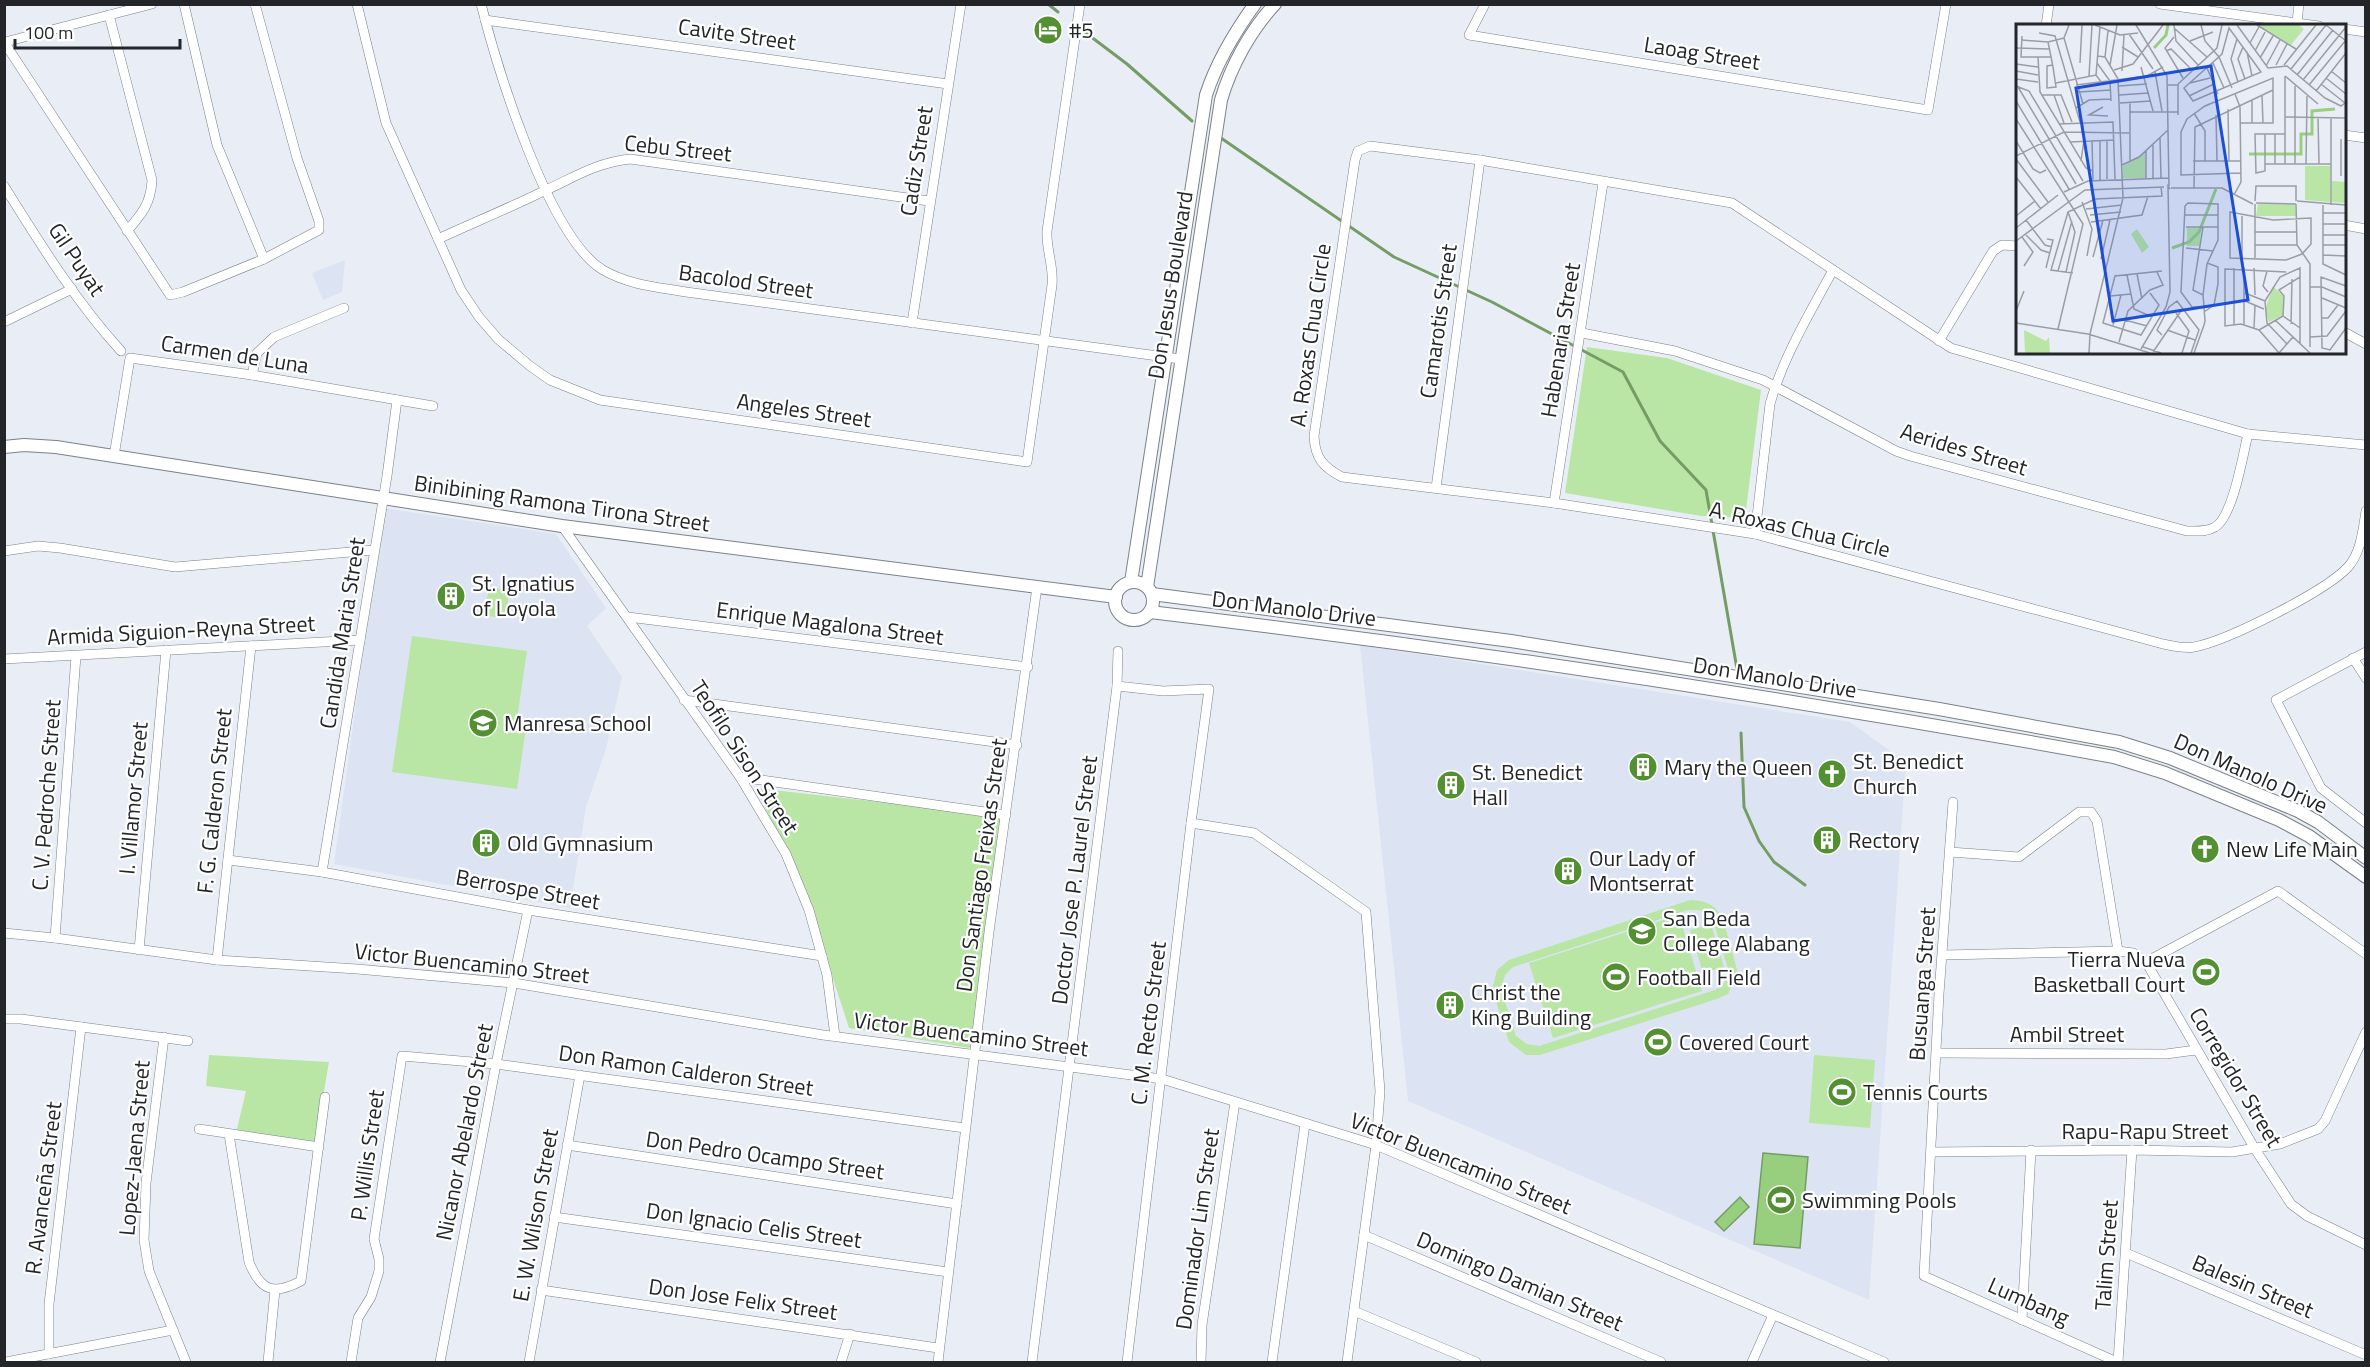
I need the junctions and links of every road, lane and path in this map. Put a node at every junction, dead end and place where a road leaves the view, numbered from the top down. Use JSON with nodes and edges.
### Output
{"nodes":[{"id":1,"x":152,"y":4,"type":"edge"},
{"id":2,"x":184,"y":4,"type":"edge"},
{"id":3,"x":255,"y":4,"type":"edge"},
{"id":4,"x":357,"y":4,"type":"edge"},
{"id":5,"x":481,"y":4,"type":"edge"},
{"id":6,"x":962,"y":4,"type":"edge"},
{"id":7,"x":1080,"y":4,"type":"edge"},
{"id":8,"x":1255,"y":4,"type":"edge"},
{"id":9,"x":1275,"y":4,"type":"edge"},
{"id":10,"x":1485,"y":4,"type":"edge"},
{"id":11,"x":1946,"y":4,"type":"edge"},
{"id":12,"x":2049,"y":4,"type":"edge"},
{"id":13,"x":2160,"y":4,"type":"edge"},
{"id":14,"x":2300,"y":4,"type":"edge"},
{"id":15,"x":109,"y":15,"type":"junction"},
{"id":16,"x":485,"y":20,"type":"junction"},
{"id":17,"x":2296,"y":22,"type":"junction"},
{"id":18,"x":2046,"y":24,"type":"edge"},
{"id":19,"x":2308,"y":24,"type":"edge"},
{"id":20,"x":2346,"y":29,"type":"edge"},
{"id":21,"x":2366,"y":32,"type":"edge"},
{"id":22,"x":5,"y":42,"type":"edge"},
{"id":23,"x":948,"y":84,"type":"junction"},
{"id":24,"x":2346,"y":135,"type":"edge"},
{"id":25,"x":2366,"y":138,"type":"edge"},
{"id":26,"x":1480,"y":160,"type":"junction"},
{"id":27,"x":1603,"y":183,"type":"junction"},
{"id":28,"x":4,"y":186,"type":"edge"},
{"id":29,"x":546,"y":190,"type":"junction"},
{"id":30,"x":7,"y":196,"type":"edge"},
{"id":31,"x":929,"y":201,"type":"junction"},
{"id":32,"x":2346,"y":225,"type":"edge"},
{"id":33,"x":2366,"y":228,"type":"edge"},
{"id":34,"x":127,"y":231,"type":"junction"},
{"id":35,"x":438,"y":239,"type":"junction"},
{"id":36,"x":2016,"y":246,"type":"edge"},
{"id":37,"x":264,"y":259,"type":"junction"},
{"id":38,"x":1833,"y":270,"type":"junction"},
{"id":39,"x":72,"y":289,"type":"junction"},
{"id":40,"x":344,"y":308,"type":"dead end"},
{"id":41,"x":4,"y":322,"type":"edge"},
{"id":42,"x":912,"y":323,"type":"junction"},
{"id":43,"x":1581,"y":333,"type":"junction"},
{"id":44,"x":2346,"y":333,"type":"edge"},
{"id":45,"x":1044,"y":341,"type":"junction"},
{"id":46,"x":1939,"y":341,"type":"junction"},
{"id":47,"x":2366,"y":344,"type":"edge"},
{"id":48,"x":121,"y":351,"type":"dead end"},
{"id":49,"x":1165,"y":357,"type":"junction"},
{"id":50,"x":1180,"y":359,"type":"junction"},
{"id":51,"x":252,"y":375,"type":"junction"},
{"id":52,"x":1775,"y":385,"type":"junction"},
{"id":53,"x":397,"y":400,"type":"junction"},
{"id":54,"x":433,"y":406,"type":"dead end"},
{"id":55,"x":2248,"y":434,"type":"junction"},
{"id":56,"x":2366,"y":445,"type":"edge"},
{"id":57,"x":4,"y":447,"type":"edge"},
{"id":58,"x":114,"y":456,"type":"junction"},
{"id":59,"x":1436,"y":488,"type":"junction"},
{"id":60,"x":384,"y":499,"type":"junction"},
{"id":61,"x":1554,"y":503,"type":"junction"},
{"id":62,"x":2366,"y":511,"type":"edge"},
{"id":63,"x":562,"y":526,"type":"junction"},
{"id":64,"x":1755,"y":534,"type":"junction"},
{"id":65,"x":374,"y":550,"type":"junction"},
{"id":66,"x":4,"y":551,"type":"edge"},
{"id":67,"x":1131,"y":582,"type":"junction"},
{"id":68,"x":1037,"y":587,"type":"junction"},
{"id":69,"x":1149,"y":591,"type":"junction"},
{"id":70,"x":1116,"y":597,"type":"junction"},
{"id":71,"x":1150,"y":612,"type":"junction"},
{"id":72,"x":628,"y":617,"type":"junction"},
{"id":73,"x":1445,"y":632,"type":"junction"},
{"id":74,"x":360,"y":639,"type":"junction"},
{"id":75,"x":250,"y":646,"type":"junction"},
{"id":76,"x":166,"y":650,"type":"junction"},
{"id":77,"x":1442,"y":650,"type":"junction"},
{"id":78,"x":1118,"y":651,"type":"dead end"},
{"id":79,"x":2366,"y":652,"type":"edge"},
{"id":80,"x":76,"y":656,"type":"junction"},
{"id":81,"x":1615,"y":657,"type":"junction"},
{"id":82,"x":2353,"y":658,"type":"junction"},
{"id":83,"x":4,"y":659,"type":"edge"},
{"id":84,"x":1028,"y":667,"type":"junction"},
{"id":85,"x":1613,"y":673,"type":"junction"},
{"id":86,"x":2366,"y":678,"type":"edge"},
{"id":87,"x":1117,"y":686,"type":"junction"},
{"id":88,"x":684,"y":700,"type":"junction"},
{"id":89,"x":1939,"y":709,"type":"junction"},
{"id":90,"x":1932,"y":724,"type":"junction"},
{"id":91,"x":1017,"y":745,"type":"junction"},
{"id":92,"x":2170,"y":758,"type":"junction"},
{"id":93,"x":2165,"y":773,"type":"junction"},
{"id":94,"x":740,"y":777,"type":"junction"},
{"id":95,"x":1953,"y":802,"type":"dead end"},
{"id":96,"x":1006,"y":815,"type":"junction"},
{"id":97,"x":1191,"y":823,"type":"junction"},
{"id":98,"x":2366,"y":823,"type":"edge"},
{"id":99,"x":1950,"y":852,"type":"junction"},
{"id":100,"x":2366,"y":858,"type":"edge"},
{"id":101,"x":228,"y":860,"type":"junction"},
{"id":102,"x":322,"y":872,"type":"junction"},
{"id":103,"x":2366,"y":877,"type":"edge"},
{"id":104,"x":528,"y":910,"type":"junction"},
{"id":105,"x":4,"y":933,"type":"edge"},
{"id":106,"x":55,"y":938,"type":"junction"},
{"id":107,"x":139,"y":950,"type":"junction"},
{"id":108,"x":2118,"y":951,"type":"junction"},
{"id":109,"x":2366,"y":954,"type":"edge"},
{"id":110,"x":1943,"y":955,"type":"junction"},
{"id":111,"x":822,"y":956,"type":"junction"},
{"id":112,"x":217,"y":960,"type":"junction"},
{"id":113,"x":2146,"y":962,"type":"junction"},
{"id":114,"x":514,"y":982,"type":"junction"},
{"id":115,"x":4,"y":1019,"type":"edge"},
{"id":116,"x":81,"y":1027,"type":"junction"},
{"id":117,"x":2366,"y":1032,"type":"edge"},
{"id":118,"x":835,"y":1036,"type":"junction"},
{"id":119,"x":164,"y":1037,"type":"junction"},
{"id":120,"x":188,"y":1041,"type":"dead end"},
{"id":121,"x":2196,"y":1050,"type":"junction"},
{"id":122,"x":1937,"y":1053,"type":"junction"},
{"id":123,"x":976,"y":1054,"type":"junction"},
{"id":124,"x":402,"y":1056,"type":"joint"},
{"id":125,"x":496,"y":1064,"type":"junction"},
{"id":126,"x":1071,"y":1067,"type":"junction"},
{"id":127,"x":580,"y":1075,"type":"junction"},
{"id":128,"x":1162,"y":1079,"type":"junction"},
{"id":129,"x":326,"y":1097,"type":"dead end"},
{"id":130,"x":1235,"y":1102,"type":"junction"},
{"id":131,"x":1305,"y":1124,"type":"junction"},
{"id":132,"x":965,"y":1128,"type":"junction"},
{"id":133,"x":199,"y":1129,"type":"dead end"},
{"id":134,"x":229,"y":1134,"type":"junction"},
{"id":135,"x":567,"y":1145,"type":"junction"},
{"id":136,"x":1376,"y":1145,"type":"junction"},
{"id":137,"x":319,"y":1147,"type":"junction"},
{"id":138,"x":2255,"y":1149,"type":"junction"},
{"id":139,"x":2031,"y":1150,"type":"junction"},
{"id":140,"x":2132,"y":1150,"type":"junction"},
{"id":141,"x":1931,"y":1152,"type":"junction"},
{"id":142,"x":957,"y":1203,"type":"junction"},
{"id":143,"x":554,"y":1217,"type":"junction"},
{"id":144,"x":1364,"y":1235,"type":"junction"},
{"id":145,"x":2366,"y":1245,"type":"edge"},
{"id":146,"x":2126,"y":1253,"type":"junction"},
{"id":147,"x":948,"y":1272,"type":"junction"},
{"id":148,"x":1924,"y":1276,"type":"joint"},
{"id":149,"x":275,"y":1290,"type":"junction"},
{"id":150,"x":542,"y":1290,"type":"junction"},
{"id":151,"x":1354,"y":1311,"type":"junction"},
{"id":152,"x":1773,"y":1316,"type":"junction"},
{"id":153,"x":2022,"y":1320,"type":"junction"},
{"id":154,"x":173,"y":1330,"type":"junction"},
{"id":155,"x":850,"y":1334,"type":"junction"},
{"id":156,"x":938,"y":1348,"type":"junction"},
{"id":157,"x":49,"y":1354,"type":"junction"},
{"id":158,"x":2366,"y":1355,"type":"edge"},
{"id":159,"x":6,"y":1362,"type":"edge"},
{"id":160,"x":186,"y":1362,"type":"edge"},
{"id":161,"x":268,"y":1362,"type":"edge"},
{"id":162,"x":351,"y":1362,"type":"edge"},
{"id":163,"x":440,"y":1362,"type":"edge"},
{"id":164,"x":529,"y":1362,"type":"edge"},
{"id":165,"x":841,"y":1362,"type":"edge"},
{"id":166,"x":938,"y":1362,"type":"edge"},
{"id":167,"x":1032,"y":1362,"type":"edge"},
{"id":168,"x":1127,"y":1362,"type":"edge"},
{"id":169,"x":1201,"y":1362,"type":"edge"},
{"id":170,"x":1272,"y":1362,"type":"edge"},
{"id":171,"x":1347,"y":1362,"type":"edge"},
{"id":172,"x":1476,"y":1362,"type":"edge"},
{"id":173,"x":1661,"y":1362,"type":"edge"},
{"id":174,"x":1752,"y":1362,"type":"edge"},
{"id":175,"x":1884,"y":1362,"type":"edge"},
{"id":176,"x":2117,"y":1362,"type":"edge"}],
"edges":[{"from":1,"to":15,"type":"street"},
{"from":2,"to":37,"type":"street"},
{"from":3,"to":37,"type":"street"},
{"from":4,"to":35,"type":"street","name":"Angeles Street"},
{"from":5,"to":16,"type":"street","name":"Bacolod Street"},
{"from":6,"to":23,"type":"street","name":"Cadiz Street"},
{"from":7,"to":45,"type":"street","name":"Angeles Street"},
{"from":8,"to":49,"type":"street","name":"Don Jesus Boulevard"},
{"from":9,"to":50,"type":"street","name":"Don Jesus Boulevard"},
{"from":10,"to":11,"type":"street","name":"Laoag Street"},
{"from":12,"to":18,"type":"street"},
{"from":13,"to":17,"type":"street"},
{"from":14,"to":17,"type":"street"},
{"from":15,"to":22,"type":"street"},
{"from":15,"to":34,"type":"street"},
{"from":16,"to":23,"type":"street","name":"Cavite Street"},
{"from":16,"to":29,"type":"street","name":"Bacolod Street"},
{"from":17,"to":19,"type":"street"},
{"from":20,"to":21,"type":"street"},
{"from":22,"to":34,"type":"street"},
{"from":23,"to":31,"type":"street","name":"Cadiz Street"},
{"from":24,"to":25,"type":"street"},
{"from":26,"to":27,"type":"street","name":"A. Roxas Chua Circle"},
{"from":26,"to":59,"type":"street","name":"Camarotis Street"},
{"from":26,"to":59,"type":"street","name":"A. Roxas Chua Circle"},
{"from":27,"to":38,"type":"street","name":"A. Roxas Chua Circle"},
{"from":27,"to":43,"type":"street","name":"Habenaria Street"},
{"from":28,"to":30,"type":"street","name":"Gil Puyat"},
{"from":29,"to":31,"type":"street","name":"Cebu Street"},
{"from":29,"to":35,"type":"street","name":"Cebu Street"},
{"from":29,"to":42,"type":"street","name":"Bacolod Street"},
{"from":30,"to":39,"type":"street","name":"Gil Puyat"},
{"from":31,"to":42,"type":"street","name":"Cadiz Street"},
{"from":32,"to":33,"type":"street"},
{"from":34,"to":37,"type":"street"},
{"from":35,"to":45,"type":"street","name":"Angeles Street"},
{"from":36,"to":46,"type":"street"},
{"from":38,"to":46,"type":"street","name":"A. Roxas Chua Circle"},
{"from":38,"to":52,"type":"street"},
{"from":39,"to":41,"type":"street"},
{"from":39,"to":48,"type":"street","name":"Gil Puyat"},
{"from":40,"to":51,"type":"street"},
{"from":42,"to":45,"type":"street","name":"Bacolod Street"},
{"from":43,"to":52,"type":"street","name":"Aerides Street"},
{"from":43,"to":61,"type":"street","name":"Habenaria Street"},
{"from":44,"to":47,"type":"street"},
{"from":45,"to":49,"type":"street","name":"Bacolod Street"},
{"from":46,"to":55,"type":"street","name":"A. Roxas Chua Circle"},
{"from":49,"to":50,"type":"street","name":"Bacolod Street"},
{"from":49,"to":67,"type":"street","name":"Don Jesus Boulevard"},
{"from":50,"to":69,"type":"street","name":"Don Jesus Boulevard"},
{"from":51,"to":53,"type":"street","name":"Carmen de Luna"},
{"from":51,"to":58,"type":"street","name":"Carmen de Luna"},
{"from":52,"to":55,"type":"street","name":"Aerides Street"},
{"from":52,"to":64,"type":"street"},
{"from":53,"to":54,"type":"street","name":"Carmen de Luna"},
{"from":53,"to":60,"type":"street","name":"Candida Maria Street"},
{"from":55,"to":56,"type":"street","name":"A. Roxas Chua Circle"},
{"from":57,"to":58,"type":"street","name":"Binibining Ramona Tirona Street"},
{"from":58,"to":60,"type":"street","name":"Binibining Ramona Tirona Street"},
{"from":59,"to":61,"type":"street","name":"A. Roxas Chua Circle"},
{"from":60,"to":63,"type":"street","name":"Binibining Ramona Tirona Street"},
{"from":60,"to":65,"type":"street","name":"Candida Maria Street"},
{"from":61,"to":64,"type":"street","name":"A. Roxas Chua Circle"},
{"from":62,"to":64,"type":"street","name":"A. Roxas Chua Circle"},
{"from":63,"to":68,"type":"street","name":"Binibining Ramona Tirona Street"},
{"from":63,"to":72,"type":"street","name":"Teofilo Sison Street"},
{"from":65,"to":66,"type":"street"},
{"from":65,"to":74,"type":"street","name":"Candida Maria Street"},
{"from":67,"to":69,"type":"street"},
{"from":67,"to":70,"type":"street"},
{"from":68,"to":70,"type":"street","name":"Binibining Ramona Tirona Street"},
{"from":68,"to":84,"type":"street","name":"Don Santiago Freixas Street"},
{"from":69,"to":71,"type":"street"},
{"from":69,"to":73,"type":"street","name":"Don Manolo Drive"},
{"from":70,"to":71,"type":"street"},
{"from":71,"to":77,"type":"street","name":"Don Manolo Drive"},
{"from":72,"to":84,"type":"street","name":"Enrique Magalona Street"},
{"from":72,"to":88,"type":"street","name":"Teofilo Sison Street"},
{"from":73,"to":77,"type":"street"},
{"from":73,"to":81,"type":"street","name":"Don Manolo Drive"},
{"from":74,"to":75,"type":"street","name":"Armida Siguion-Reyna Street"},
{"from":74,"to":102,"type":"street","name":"Candida Maria Street"},
{"from":75,"to":76,"type":"street","name":"Armida Siguion-Reyna Street"},
{"from":75,"to":101,"type":"street","name":"F. G. Calderon Street"},
{"from":76,"to":80,"type":"street","name":"Armida Siguion-Reyna Street"},
{"from":76,"to":107,"type":"street","name":"I. Villamor Street"},
{"from":77,"to":85,"type":"street","name":"Don Manolo Drive"},
{"from":78,"to":87,"type":"street","name":"Doctor Jose P. Laurel Street"},
{"from":79,"to":82,"type":"street"},
{"from":80,"to":83,"type":"street","name":"Armida Siguion-Reyna Street"},
{"from":80,"to":106,"type":"street","name":"C. V. Pedroche Street"},
{"from":81,"to":85,"type":"street"},
{"from":81,"to":89,"type":"street","name":"Don Manolo Drive"},
{"from":82,"to":86,"type":"street"},
{"from":82,"to":98,"type":"street"},
{"from":84,"to":91,"type":"street","name":"Don Santiago Freixas Street"},
{"from":85,"to":90,"type":"street","name":"Don Manolo Drive"},
{"from":87,"to":97,"type":"street","name":"C. M. Recto Street"},
{"from":87,"to":126,"type":"street","name":"Doctor Jose P. Laurel Street"},
{"from":88,"to":91,"type":"street"},
{"from":88,"to":94,"type":"street","name":"Teofilo Sison Street"},
{"from":89,"to":90,"type":"street"},
{"from":89,"to":92,"type":"street","name":"Don Manolo Drive"},
{"from":90,"to":93,"type":"street","name":"Don Manolo Drive"},
{"from":91,"to":96,"type":"street","name":"Don Santiago Freixas Street"},
{"from":92,"to":93,"type":"street"},
{"from":92,"to":100,"type":"street","name":"Don Manolo Drive"},
{"from":93,"to":103,"type":"street","name":"Don Manolo Drive"},
{"from":94,"to":96,"type":"street"},
{"from":94,"to":111,"type":"street","name":"Teofilo Sison Street"},
{"from":95,"to":99,"type":"street","name":"Busuanga Street"},
{"from":96,"to":123,"type":"street","name":"Don Santiago Freixas Street"},
{"from":97,"to":128,"type":"street","name":"C. M. Recto Street"},
{"from":97,"to":136,"type":"street"},
{"from":99,"to":108,"type":"street"},
{"from":99,"to":110,"type":"street","name":"Busuanga Street"},
{"from":101,"to":102,"type":"street","name":"Berrospe Street"},
{"from":101,"to":112,"type":"street","name":"F. G. Calderon Street"},
{"from":102,"to":104,"type":"street","name":"Berrospe Street"},
{"from":104,"to":111,"type":"street","name":"Berrospe Street"},
{"from":104,"to":114,"type":"street","name":"Nicanor Abelardo Street"},
{"from":105,"to":106,"type":"street","name":"Victor Buencamino Street"},
{"from":106,"to":107,"type":"street","name":"Victor Buencamino Street"},
{"from":107,"to":112,"type":"street","name":"Victor Buencamino Street"},
{"from":108,"to":110,"type":"street"},
{"from":108,"to":113,"type":"street"},
{"from":109,"to":113,"type":"street"},
{"from":110,"to":122,"type":"street","name":"Busuanga Street"},
{"from":111,"to":118,"type":"street","name":"Teofilo Sison Street"},
{"from":112,"to":114,"type":"street","name":"Victor Buencamino Street"},
{"from":113,"to":121,"type":"street","name":"Corregidor Street"},
{"from":114,"to":118,"type":"street","name":"Victor Buencamino Street"},
{"from":114,"to":125,"type":"street","name":"Nicanor Abelardo Street"},
{"from":115,"to":116,"type":"street"},
{"from":116,"to":119,"type":"street"},
{"from":116,"to":157,"type":"street","name":"R. Avanceña Street"},
{"from":117,"to":138,"type":"street","name":"Rapu-Rapu Street"},
{"from":118,"to":123,"type":"street","name":"Victor Buencamino Street"},
{"from":119,"to":120,"type":"street"},
{"from":119,"to":154,"type":"street","name":"Lopez-Jaena Street"},
{"from":121,"to":122,"type":"street","name":"Ambil Street"},
{"from":121,"to":138,"type":"street","name":"Corregidor Street"},
{"from":122,"to":141,"type":"street","name":"Busuanga Street"},
{"from":123,"to":126,"type":"street","name":"Victor Buencamino Street"},
{"from":123,"to":132,"type":"street","name":"Don Santiago Freixas Street"},
{"from":124,"to":125,"type":"street","name":"Don Ramon Calderon Street"},
{"from":124,"to":162,"type":"street","name":"P. Willis Street"},
{"from":125,"to":127,"type":"street","name":"Don Ramon Calderon Street"},
{"from":125,"to":163,"type":"street","name":"Nicanor Abelardo Street"},
{"from":126,"to":128,"type":"street","name":"Victor Buencamino Street"},
{"from":126,"to":167,"type":"street","name":"Doctor Jose P. Laurel Street"},
{"from":127,"to":132,"type":"street","name":"Don Ramon Calderon Street"},
{"from":127,"to":135,"type":"street","name":"E. W. Wilson Street"},
{"from":128,"to":130,"type":"street","name":"Victor Buencamino Street"},
{"from":128,"to":168,"type":"street","name":"C. M. Recto Street"},
{"from":129,"to":137,"type":"street"},
{"from":130,"to":131,"type":"street","name":"Victor Buencamino Street"},
{"from":130,"to":169,"type":"street","name":"Dominador Lim Street"},
{"from":131,"to":136,"type":"street","name":"Victor Buencamino Street"},
{"from":131,"to":170,"type":"street"},
{"from":132,"to":142,"type":"street","name":"Don Santiago Freixas Street"},
{"from":133,"to":134,"type":"street"},
{"from":134,"to":137,"type":"street"},
{"from":134,"to":149,"type":"street"},
{"from":135,"to":142,"type":"street","name":"Don Pedro Ocampo Street"},
{"from":135,"to":143,"type":"street","name":"E. W. Wilson Street"},
{"from":136,"to":144,"type":"street"},
{"from":136,"to":152,"type":"street","name":"Victor Buencamino Street"},
{"from":137,"to":149,"type":"street"},
{"from":138,"to":140,"type":"street","name":"Rapu-Rapu Street"},
{"from":138,"to":145,"type":"street","name":"Corregidor Street"},
{"from":139,"to":140,"type":"street","name":"Rapu-Rapu Street"},
{"from":139,"to":141,"type":"street","name":"Rapu-Rapu Street"},
{"from":139,"to":153,"type":"street"},
{"from":140,"to":146,"type":"street","name":"Talim Street"},
{"from":141,"to":148,"type":"street","name":"Busuanga Street"},
{"from":142,"to":147,"type":"street","name":"Don Santiago Freixas Street"},
{"from":143,"to":147,"type":"street","name":"Don Ignacio Celis Street"},
{"from":143,"to":150,"type":"street","name":"E. W. Wilson Street"},
{"from":144,"to":151,"type":"street"},
{"from":144,"to":173,"type":"street","name":"Domingo Damian Street"},
{"from":146,"to":158,"type":"street","name":"Balesin Street"},
{"from":146,"to":176,"type":"street","name":"Talim Street"},
{"from":147,"to":156,"type":"street","name":"Don Santiago Freixas Street"},
{"from":148,"to":153,"type":"street","name":"Lumbang"},
{"from":149,"to":161,"type":"street"},
{"from":150,"to":155,"type":"street","name":"Don Jose Felix Street"},
{"from":150,"to":164,"type":"street","name":"E. W. Wilson Street"},
{"from":151,"to":171,"type":"street"},
{"from":151,"to":172,"type":"street"},
{"from":152,"to":174,"type":"street"},
{"from":152,"to":175,"type":"street","name":"Victor Buencamino Street"},
{"from":153,"to":176,"type":"street","name":"Lumbang"},
{"from":154,"to":157,"type":"street"},
{"from":154,"to":160,"type":"street","name":"Lopez-Jaena Street"},
{"from":155,"to":156,"type":"street","name":"Don Jose Felix Street"},
{"from":155,"to":165,"type":"street"},
{"from":156,"to":166,"type":"street","name":"Don Santiago Freixas Street"},
{"from":157,"to":159,"type":"street"}]}
